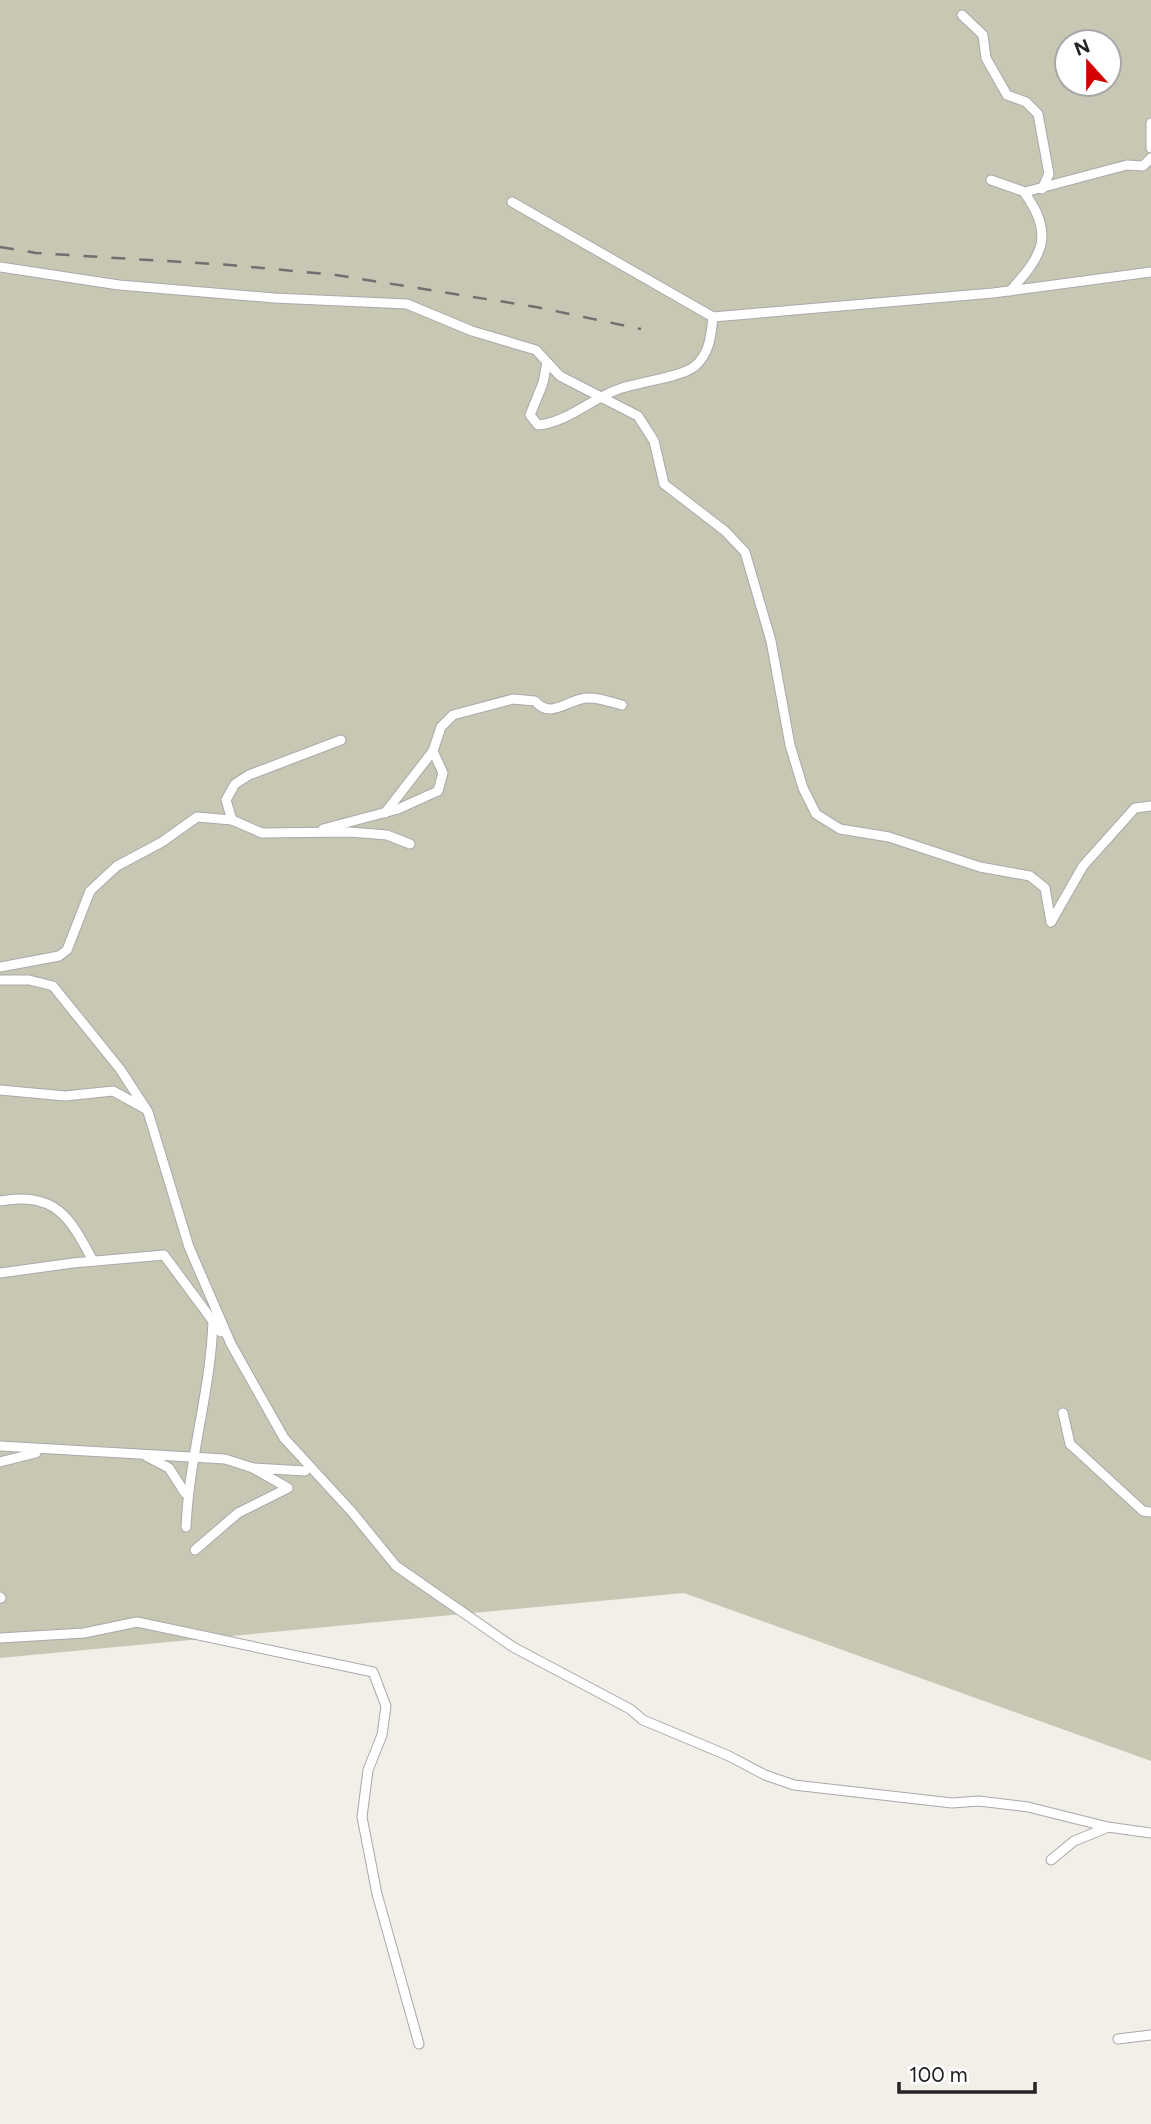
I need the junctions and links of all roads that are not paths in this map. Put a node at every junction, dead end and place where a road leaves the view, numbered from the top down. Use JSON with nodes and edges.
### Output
{"nodes":[{"id":1,"x":962,"y":15,"type":"dead end"},
{"id":2,"x":1151,"y":123,"type":"edge"},
{"id":3,"x":1151,"y":148,"type":"edge"},
{"id":4,"x":1151,"y":158,"type":"edge"},
{"id":5,"x":991,"y":180,"type":"dead end"},
{"id":6,"x":1042,"y":189,"type":"junction"},
{"id":7,"x":1024,"y":192,"type":"junction"},
{"id":8,"x":512,"y":202,"type":"dead end"},
{"id":9,"x":0,"y":267,"type":"edge"},
{"id":10,"x":1151,"y":272,"type":"edge"},
{"id":11,"x":1010,"y":291,"type":"junction"},
{"id":12,"x":713,"y":317,"type":"junction"},
{"id":13,"x":547,"y":362,"type":"junction"},
{"id":14,"x":598,"y":397,"type":"junction"},
{"id":15,"x":622,"y":705,"type":"dead end"},
{"id":16,"x":341,"y":740,"type":"dead end"},
{"id":17,"x":433,"y":751,"type":"junction"},
{"id":18,"x":1151,"y":806,"type":"edge"},
{"id":19,"x":385,"y":813,"type":"junction"},
{"id":20,"x":232,"y":820,"type":"junction"},
{"id":21,"x":297,"y":835,"type":"junction"},
{"id":22,"x":410,"y":844,"type":"dead end"},
{"id":23,"x":0,"y":967,"type":"edge"},
{"id":24,"x":0,"y":980,"type":"edge"},
{"id":25,"x":0,"y":1090,"type":"edge"},
{"id":26,"x":148,"y":1112,"type":"junction"},
{"id":27,"x":0,"y":1201,"type":"edge"},
{"id":28,"x":93,"y":1261,"type":"junction"},
{"id":29,"x":0,"y":1273,"type":"edge"},
{"id":30,"x":213,"y":1320,"type":"junction"},
{"id":31,"x":231,"y":1345,"type":"junction"},
{"id":32,"x":1063,"y":1413,"type":"dead end"},
{"id":33,"x":0,"y":1446,"type":"edge"},
{"id":34,"x":52,"y":1450,"type":"junction"},
{"id":35,"x":140,"y":1453,"type":"junction"},
{"id":36,"x":195,"y":1457,"type":"junction"},
{"id":37,"x":0,"y":1462,"type":"edge"},
{"id":38,"x":253,"y":1468,"type":"junction"},
{"id":39,"x":305,"y":1471,"type":"dead end"},
{"id":40,"x":186,"y":1495,"type":"junction"},
{"id":41,"x":1151,"y":1512,"type":"edge"},
{"id":42,"x":186,"y":1527,"type":"dead end"},
{"id":43,"x":195,"y":1549,"type":"dead end"},
{"id":44,"x":0,"y":1638,"type":"edge"},
{"id":45,"x":1108,"y":1827,"type":"junction"},
{"id":46,"x":1151,"y":1833,"type":"edge"},
{"id":47,"x":1051,"y":1860,"type":"dead end"},
{"id":48,"x":1151,"y":2035,"type":"edge"},
{"id":49,"x":1118,"y":2039,"type":"dead end"},
{"id":50,"x":419,"y":2044,"type":"dead end"}],
"edges":[{"from":1,"to":6,"type":"street"},
{"from":2,"to":3,"type":"street"},
{"from":4,"to":6,"type":"street"},
{"from":5,"to":7,"type":"street"},
{"from":6,"to":7,"type":"street"},
{"from":7,"to":11,"type":"street"},
{"from":8,"to":12,"type":"street"},
{"from":9,"to":13,"type":"street"},
{"from":10,"to":11,"type":"street"},
{"from":11,"to":12,"type":"street"},
{"from":12,"to":14,"type":"street"},
{"from":13,"to":14,"type":"street"},
{"from":13,"to":14,"type":"street"},
{"from":14,"to":18,"type":"street"},
{"from":15,"to":17,"type":"street"},
{"from":16,"to":20,"type":"street"},
{"from":17,"to":19,"type":"street"},
{"from":17,"to":19,"type":"street"},
{"from":19,"to":21,"type":"street"},
{"from":20,"to":21,"type":"street"},
{"from":20,"to":23,"type":"street"},
{"from":21,"to":22,"type":"street"},
{"from":24,"to":26,"type":"street"},
{"from":25,"to":26,"type":"street"},
{"from":26,"to":31,"type":"street"},
{"from":27,"to":28,"type":"street"},
{"from":28,"to":29,"type":"street"},
{"from":28,"to":30,"type":"street"},
{"from":30,"to":31,"type":"street"},
{"from":30,"to":36,"type":"street"},
{"from":31,"to":45,"type":"street"},
{"from":32,"to":41,"type":"street"},
{"from":33,"to":34,"type":"street"},
{"from":34,"to":35,"type":"street"},
{"from":34,"to":37,"type":"street"},
{"from":35,"to":36,"type":"street"},
{"from":35,"to":40,"type":"street"},
{"from":36,"to":38,"type":"street"},
{"from":36,"to":40,"type":"street"},
{"from":38,"to":39,"type":"street"},
{"from":38,"to":43,"type":"street"},
{"from":40,"to":42,"type":"street"},
{"from":44,"to":50,"type":"street"},
{"from":45,"to":46,"type":"street"},
{"from":45,"to":47,"type":"street"},
{"from":48,"to":49,"type":"street"}]}
